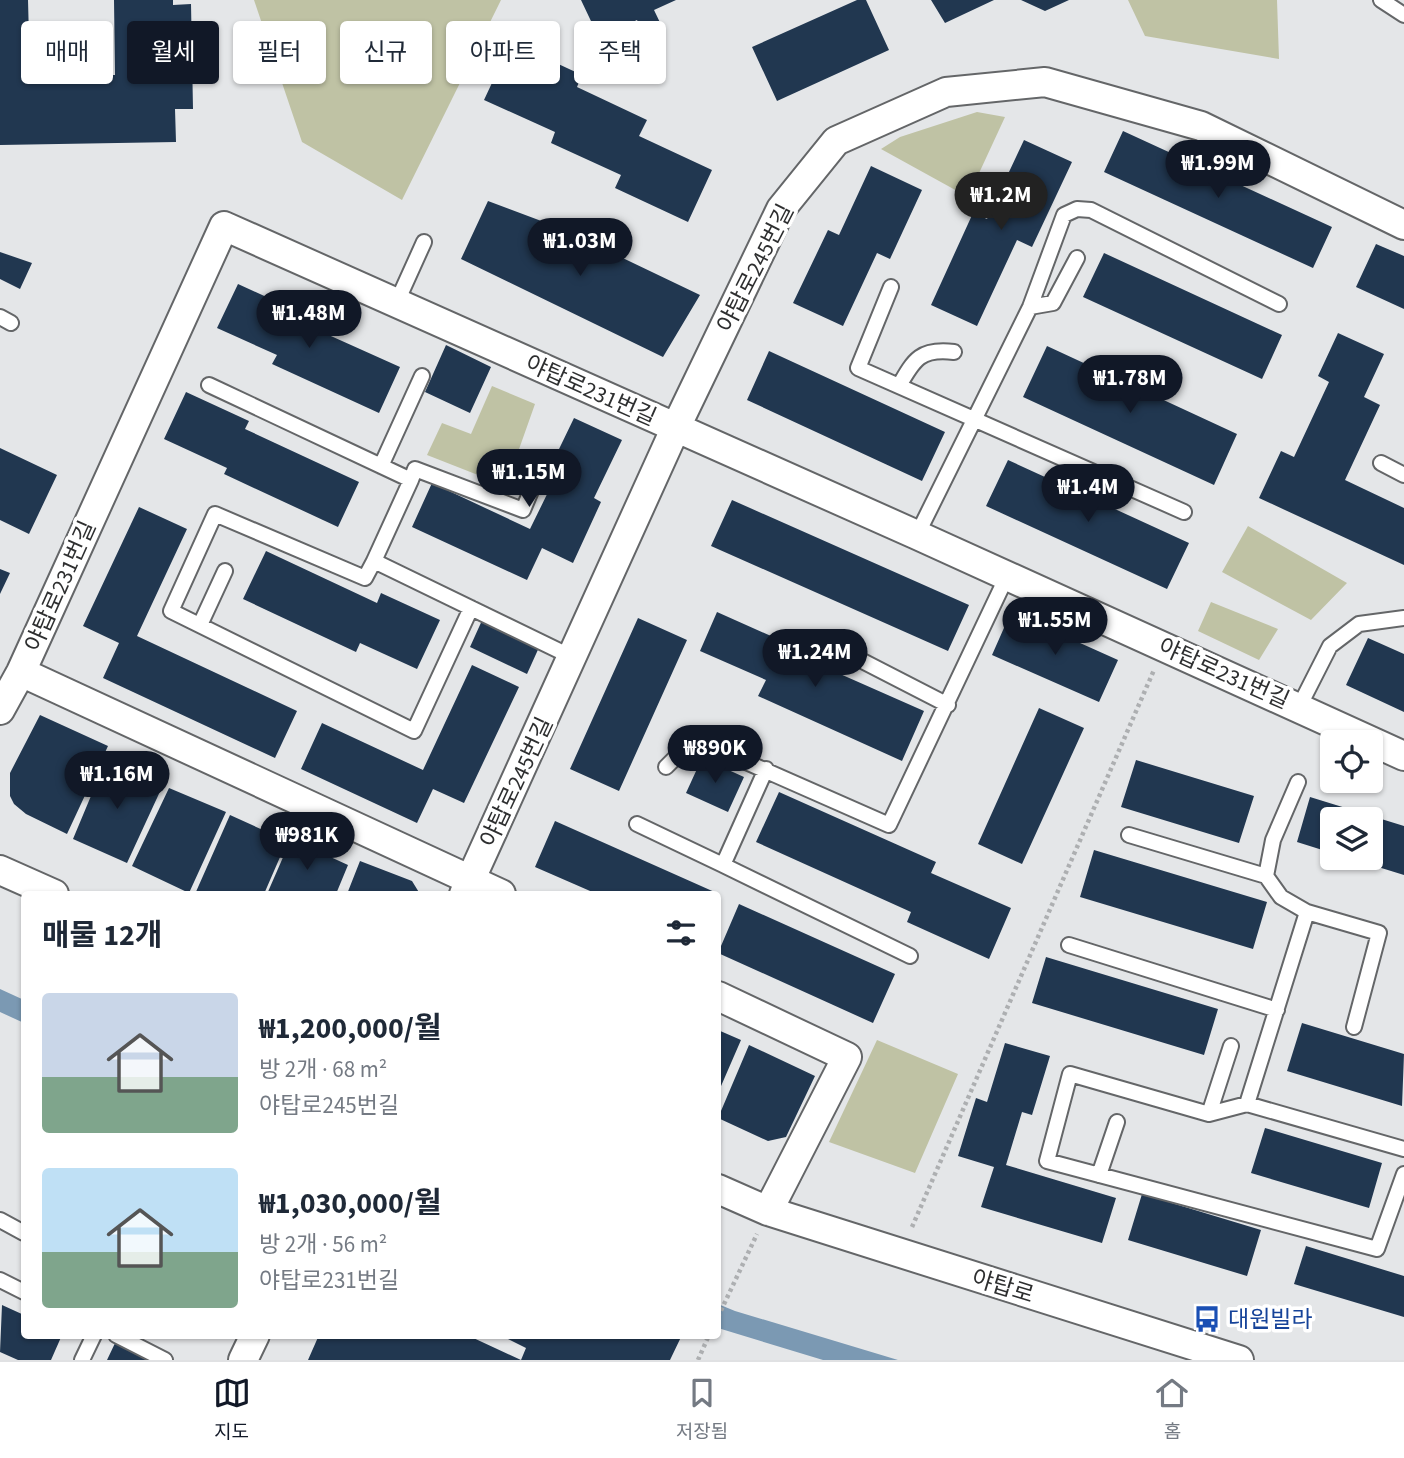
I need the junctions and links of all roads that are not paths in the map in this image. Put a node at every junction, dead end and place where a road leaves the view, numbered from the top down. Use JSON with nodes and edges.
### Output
{"nodes":[{"id":1,"x":1381,"y":0,"type":"edge"},
{"id":2,"x":1404,"y":15,"type":"edge"},
{"id":3,"x":1404,"y":225,"type":"edge"},
{"id":4,"x":424,"y":242,"type":"dead end"},
{"id":5,"x":1077,"y":258,"type":"dead end"},
{"id":6,"x":891,"y":287,"type":"dead end"},
{"id":7,"x":396,"y":304,"type":"junction"},
{"id":8,"x":1279,"y":304,"type":"dead end"},
{"id":9,"x":1030,"y":307,"type":"junction"},
{"id":10,"x":954,"y":352,"type":"dead end"},
{"id":11,"x":422,"y":376,"type":"dead end"},
{"id":12,"x":209,"y":384,"type":"dead end"},
{"id":13,"x":899,"y":386,"type":"junction"},
{"id":14,"x":976,"y":419,"type":"junction"},
{"id":15,"x":676,"y":427,"type":"junction"},
{"id":16,"x":1381,"y":463,"type":"dead end"},
{"id":17,"x":381,"y":466,"type":"junction"},
{"id":18,"x":541,"y":467,"type":"dead end"},
{"id":19,"x":1404,"y":475,"type":"edge"},
{"id":20,"x":411,"y":480,"type":"junction"},
{"id":21,"x":1184,"y":512,"type":"dead end"},
{"id":22,"x":917,"y":535,"type":"junction"},
{"id":23,"x":374,"y":561,"type":"junction"},
{"id":24,"x":225,"y":571,"type":"dead end"},
{"id":25,"x":1007,"y":576,"type":"junction"},
{"id":26,"x":471,"y":608,"type":"junction"},
{"id":27,"x":1404,"y":619,"type":"edge"},
{"id":28,"x":200,"y":625,"type":"junction"},
{"id":29,"x":841,"y":650,"type":"dead end"},
{"id":30,"x":574,"y":658,"type":"junction"},
{"id":31,"x":21,"y":671,"type":"junction"},
{"id":32,"x":948,"y":705,"type":"junction"},
{"id":33,"x":1299,"y":707,"type":"junction"},
{"id":34,"x":0,"y":710,"type":"edge"},
{"id":35,"x":1404,"y":756,"type":"edge"},
{"id":36,"x":666,"y":766,"type":"dead end"},
{"id":37,"x":766,"y":769,"type":"junction"},
{"id":38,"x":1298,"y":782,"type":"dead end"},
{"id":39,"x":637,"y":824,"type":"dead end"},
{"id":40,"x":1129,"y":835,"type":"dead end"},
{"id":41,"x":723,"y":865,"type":"junction"},
{"id":42,"x":0,"y":870,"type":"edge"},
{"id":43,"x":1266,"y":876,"type":"junction"},
{"id":44,"x":467,"y":887,"type":"edge"},
{"id":45,"x":47,"y":891,"type":"edge"},
{"id":46,"x":486,"y":891,"type":"edge"},
{"id":47,"x":1307,"y":912,"type":"junction"},
{"id":48,"x":1069,"y":945,"type":"dead end"},
{"id":49,"x":910,"y":956,"type":"dead end"},
{"id":50,"x":721,"y":997,"type":"edge"},
{"id":51,"x":1277,"y":1010,"type":"junction"},
{"id":52,"x":1354,"y":1027,"type":"dead end"},
{"id":53,"x":1231,"y":1046,"type":"dead end"},
{"id":54,"x":1247,"y":1104,"type":"junction"},
{"id":55,"x":1209,"y":1114,"type":"junction"},
{"id":56,"x":1117,"y":1122,"type":"dead end"},
{"id":57,"x":1404,"y":1149,"type":"edge"},
{"id":58,"x":1404,"y":1174,"type":"edge"},
{"id":59,"x":1099,"y":1175,"type":"junction"},
{"id":60,"x":721,"y":1190,"type":"edge"},
{"id":61,"x":768,"y":1211,"type":"junction"},
{"id":62,"x":0,"y":1220,"type":"edge"},
{"id":63,"x":21,"y":1231,"type":"edge"},
{"id":64,"x":0,"y":1280,"type":"edge"},
{"id":65,"x":21,"y":1290,"type":"edge"},
{"id":66,"x":92,"y":1339,"type":"edge"},
{"id":67,"x":124,"y":1339,"type":"edge"},
{"id":68,"x":253,"y":1339,"type":"edge"},
{"id":69,"x":82,"y":1360,"type":"edge"},
{"id":70,"x":165,"y":1360,"type":"edge"},
{"id":71,"x":243,"y":1360,"type":"edge"},
{"id":72,"x":1238,"y":1360,"type":"edge"}],
"edges":[{"from":1,"to":2,"type":"lane"},
{"from":3,"to":15,"type":"street","name":"야탑로245번길"},
{"from":4,"to":7,"type":"lane"},
{"from":5,"to":9,"type":"lane"},
{"from":6,"to":13,"type":"lane"},
{"from":7,"to":15,"type":"street","name":"야탑로231번길"},
{"from":7,"to":31,"type":"street","name":"야탑로231번길"},
{"from":8,"to":9,"type":"lane"},
{"from":9,"to":14,"type":"lane"},
{"from":10,"to":13,"type":"lane"},
{"from":11,"to":17,"type":"lane"},
{"from":12,"to":17,"type":"lane"},
{"from":13,"to":14,"type":"lane"},
{"from":14,"to":21,"type":"lane"},
{"from":14,"to":22,"type":"lane"},
{"from":15,"to":22,"type":"street","name":"야탑로231번길"},
{"from":15,"to":30,"type":"street","name":"야탑로245번길"},
{"from":16,"to":19,"type":"lane"},
{"from":17,"to":20,"type":"lane"},
{"from":18,"to":20,"type":"lane"},
{"from":20,"to":23,"type":"lane"},
{"from":22,"to":25,"type":"street","name":"야탑로231번길"},
{"from":23,"to":26,"type":"lane"},
{"from":23,"to":28,"type":"lane"},
{"from":24,"to":28,"type":"lane"},
{"from":25,"to":32,"type":"lane"},
{"from":25,"to":33,"type":"street","name":"야탑로231번길"},
{"from":26,"to":28,"type":"lane"},
{"from":26,"to":30,"type":"lane"},
{"from":27,"to":33,"type":"lane"},
{"from":29,"to":32,"type":"lane"},
{"from":30,"to":44,"type":"street","name":"야탑로245번길"},
{"from":31,"to":34,"type":"street","name":"야탑로231번길"},
{"from":31,"to":44,"type":"street","name":"야탑로231번길"},
{"from":32,"to":37,"type":"lane"},
{"from":33,"to":35,"type":"street","name":"야탑로231번길"},
{"from":36,"to":37,"type":"lane"},
{"from":37,"to":41,"type":"lane"},
{"from":38,"to":43,"type":"lane"},
{"from":39,"to":41,"type":"lane"},
{"from":40,"to":43,"type":"lane"},
{"from":41,"to":49,"type":"lane"},
{"from":42,"to":45,"type":"street"},
{"from":43,"to":47,"type":"lane"},
{"from":44,"to":46,"type":"street"},
{"from":47,"to":51,"type":"lane"},
{"from":47,"to":52,"type":"lane"},
{"from":48,"to":51,"type":"lane"},
{"from":50,"to":61,"type":"street"},
{"from":51,"to":54,"type":"lane"},
{"from":53,"to":55,"type":"lane"},
{"from":54,"to":55,"type":"lane"},
{"from":54,"to":57,"type":"lane"},
{"from":55,"to":59,"type":"lane"},
{"from":56,"to":59,"type":"lane"},
{"from":58,"to":59,"type":"lane"},
{"from":60,"to":61,"type":"street","name":"야탑로"},
{"from":61,"to":72,"type":"street","name":"야탑로"},
{"from":62,"to":63,"type":"lane"},
{"from":64,"to":65,"type":"lane"},
{"from":66,"to":69,"type":"lane"},
{"from":67,"to":70,"type":"lane"},
{"from":68,"to":71,"type":"street"}]}
